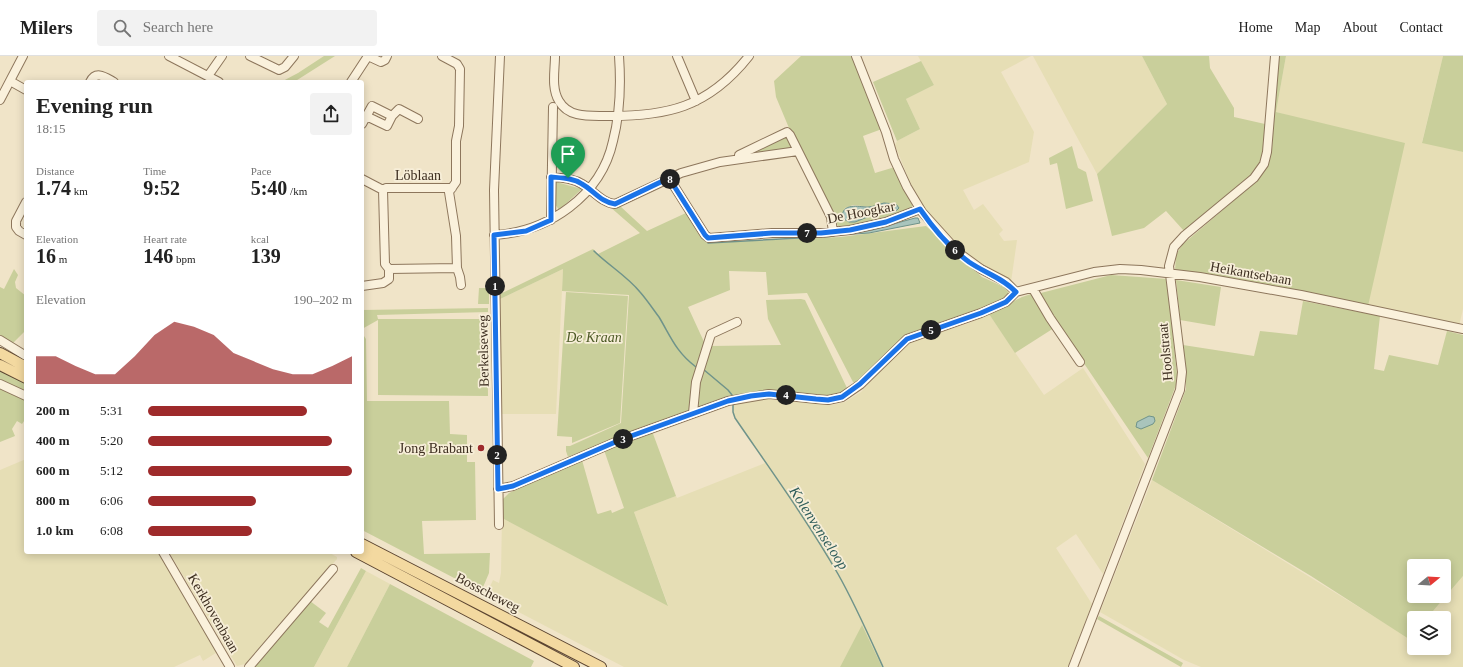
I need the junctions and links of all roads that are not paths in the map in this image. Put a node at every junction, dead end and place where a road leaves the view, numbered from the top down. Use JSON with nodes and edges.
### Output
{"nodes":[{"id":1,"x":23,"y":56,"type":"edge"},
{"id":2,"x":169,"y":56,"type":"edge"},
{"id":3,"x":222,"y":56,"type":"edge"},
{"id":4,"x":250,"y":56,"type":"edge"},
{"id":5,"x":294,"y":56,"type":"edge"},
{"id":6,"x":387,"y":56,"type":"edge"},
{"id":7,"x":442,"y":56,"type":"edge"},
{"id":8,"x":500,"y":56,"type":"edge"},
{"id":9,"x":555,"y":56,"type":"edge"},
{"id":10,"x":620,"y":56,"type":"edge"},
{"id":11,"x":677,"y":56,"type":"edge"},
{"id":12,"x":748,"y":56,"type":"edge"},
{"id":13,"x":856,"y":56,"type":"edge"},
{"id":14,"x":1275,"y":56,"type":"edge"},
{"id":15,"x":457,"y":59,"type":"edge"},
{"id":16,"x":208,"y":76,"type":"junction"},
{"id":17,"x":91,"y":80,"type":"edge"},
{"id":18,"x":110,"y":80,"type":"edge"},
{"id":19,"x":215,"y":80,"type":"edge"},
{"id":20,"x":352,"y":80,"type":"edge"},
{"id":21,"x":10,"y":81,"type":"junction"},
{"id":22,"x":24,"y":89,"type":"edge"},
{"id":23,"x":0,"y":100,"type":"edge"},
{"id":24,"x":696,"y":101,"type":"junction"},
{"id":25,"x":553,"y":107,"type":"dead end"},
{"id":26,"x":392,"y":116,"type":"junction"},
{"id":27,"x":617,"y":116,"type":"junction"},
{"id":28,"x":418,"y":118,"type":"dead end"},
{"id":29,"x":364,"y":120,"type":"edge"},
{"id":30,"x":798,"y":151,"type":"junction"},
{"id":31,"x":739,"y":159,"type":"junction"},
{"id":32,"x":551,"y":177,"type":"junction"},
{"id":33,"x":669,"y":178,"type":"junction"},
{"id":34,"x":364,"y":180,"type":"edge"},
{"id":35,"x":452,"y":188,"type":"junction"},
{"id":36,"x":589,"y":189,"type":"junction"},
{"id":37,"x":383,"y":190,"type":"junction"},
{"id":38,"x":24,"y":206,"type":"edge"},
{"id":39,"x":920,"y":209,"type":"junction"},
{"id":40,"x":551,"y":220,"type":"junction"},
{"id":41,"x":833,"y":232,"type":"junction"},
{"id":42,"x":24,"y":233,"type":"edge"},
{"id":43,"x":494,"y":235,"type":"junction"},
{"id":44,"x":456,"y":268,"type":"junction"},
{"id":45,"x":388,"y":269,"type":"junction"},
{"id":46,"x":1170,"y":273,"type":"junction"},
{"id":47,"x":461,"y":285,"type":"dead end"},
{"id":48,"x":364,"y":286,"type":"edge"},
{"id":49,"x":1033,"y":288,"type":"junction"},
{"id":50,"x":1016,"y":292,"type":"junction"},
{"id":51,"x":737,"y":322,"type":"dead end"},
{"id":52,"x":1463,"y":329,"type":"edge"},
{"id":53,"x":0,"y":340,"type":"edge"},
{"id":54,"x":0,"y":353,"type":"edge"},
{"id":55,"x":24,"y":355,"type":"edge"},
{"id":56,"x":1080,"y":362,"type":"dead end"},
{"id":57,"x":0,"y":365,"type":"edge"},
{"id":58,"x":24,"y":366,"type":"edge"},
{"id":59,"x":24,"y":377,"type":"edge"},
{"id":60,"x":0,"y":384,"type":"edge"},
{"id":61,"x":24,"y":395,"type":"edge"},
{"id":62,"x":693,"y":413,"type":"junction"},
{"id":63,"x":498,"y":489,"type":"junction"},
{"id":64,"x":499,"y":525,"type":"dead end"},
{"id":65,"x":364,"y":545,"type":"edge"},
{"id":66,"x":164,"y":554,"type":"edge"},
{"id":67,"x":360,"y":554,"type":"edge"},
{"id":68,"x":333,"y":569,"type":"dead end"},
{"id":69,"x":230,"y":667,"type":"edge"},
{"id":70,"x":249,"y":667,"type":"edge"},
{"id":71,"x":574,"y":667,"type":"edge"},
{"id":72,"x":601,"y":667,"type":"edge"},
{"id":73,"x":1073,"y":667,"type":"edge"}],
"edges":[{"from":1,"to":21,"type":"street"},
{"from":2,"to":16,"type":"street"},
{"from":3,"to":16,"type":"street"},
{"from":4,"to":5,"type":"street"},
{"from":6,"to":20,"type":"street"},
{"from":7,"to":15,"type":"street"},
{"from":8,"to":43,"type":"street","name":"Berkelseweg"},
{"from":9,"to":27,"type":"street"},
{"from":10,"to":27,"type":"street"},
{"from":11,"to":24,"type":"street"},
{"from":12,"to":24,"type":"street"},
{"from":13,"to":39,"type":"street"},
{"from":14,"to":46,"type":"street","name":"Hoolstraat"},
{"from":15,"to":35,"type":"street"},
{"from":16,"to":19,"type":"street"},
{"from":17,"to":18,"type":"street"},
{"from":21,"to":22,"type":"street"},
{"from":21,"to":23,"type":"street"},
{"from":24,"to":27,"type":"street"},
{"from":25,"to":32,"type":"street"},
{"from":26,"to":28,"type":"street"},
{"from":26,"to":29,"type":"street"},
{"from":26,"to":29,"type":"street"},
{"from":27,"to":36,"type":"street"},
{"from":30,"to":31,"type":"street"},
{"from":30,"to":31,"type":"street"},
{"from":30,"to":41,"type":"street"},
{"from":31,"to":33,"type":"street"},
{"from":32,"to":36,"type":"street"},
{"from":32,"to":40,"type":"street"},
{"from":33,"to":36,"type":"street"},
{"from":33,"to":41,"type":"street","name":"De Hoogkar"},
{"from":34,"to":37,"type":"street"},
{"from":35,"to":37,"type":"street","name":"Löblaan"},
{"from":35,"to":44,"type":"street","name":"Löblaan"},
{"from":36,"to":40,"type":"street"},
{"from":37,"to":45,"type":"street","name":"Löblaan"},
{"from":38,"to":42,"type":"street"},
{"from":39,"to":41,"type":"street","name":"De Hoogkar"},
{"from":39,"to":50,"type":"street"},
{"from":40,"to":43,"type":"street"},
{"from":43,"to":63,"type":"street","name":"Berkelseweg"},
{"from":44,"to":45,"type":"street"},
{"from":44,"to":47,"type":"street","name":"Löblaan"},
{"from":45,"to":48,"type":"street"},
{"from":46,"to":49,"type":"street","name":"Heikantsebaan"},
{"from":46,"to":52,"type":"street","name":"Heikantsebaan"},
{"from":46,"to":73,"type":"street","name":"Hoolstraat"},
{"from":49,"to":50,"type":"street","name":"Heikantsebaan"},
{"from":49,"to":56,"type":"street"},
{"from":50,"to":62,"type":"street","name":"Heikantsebaan"},
{"from":51,"to":62,"type":"street"},
{"from":53,"to":55,"type":"street"},
{"from":54,"to":58,"type":"main road"},
{"from":57,"to":59,"type":"main road"},
{"from":60,"to":61,"type":"street"},
{"from":62,"to":63,"type":"street","name":"Heikantsebaan"},
{"from":63,"to":64,"type":"street","name":"Berkelseweg"},
{"from":65,"to":72,"type":"main road","name":"Bosscheweg"},
{"from":66,"to":69,"type":"street","name":"Kerkhovenbaan"},
{"from":67,"to":71,"type":"main road","name":"Bosscheweg"},
{"from":68,"to":70,"type":"street"}]}
